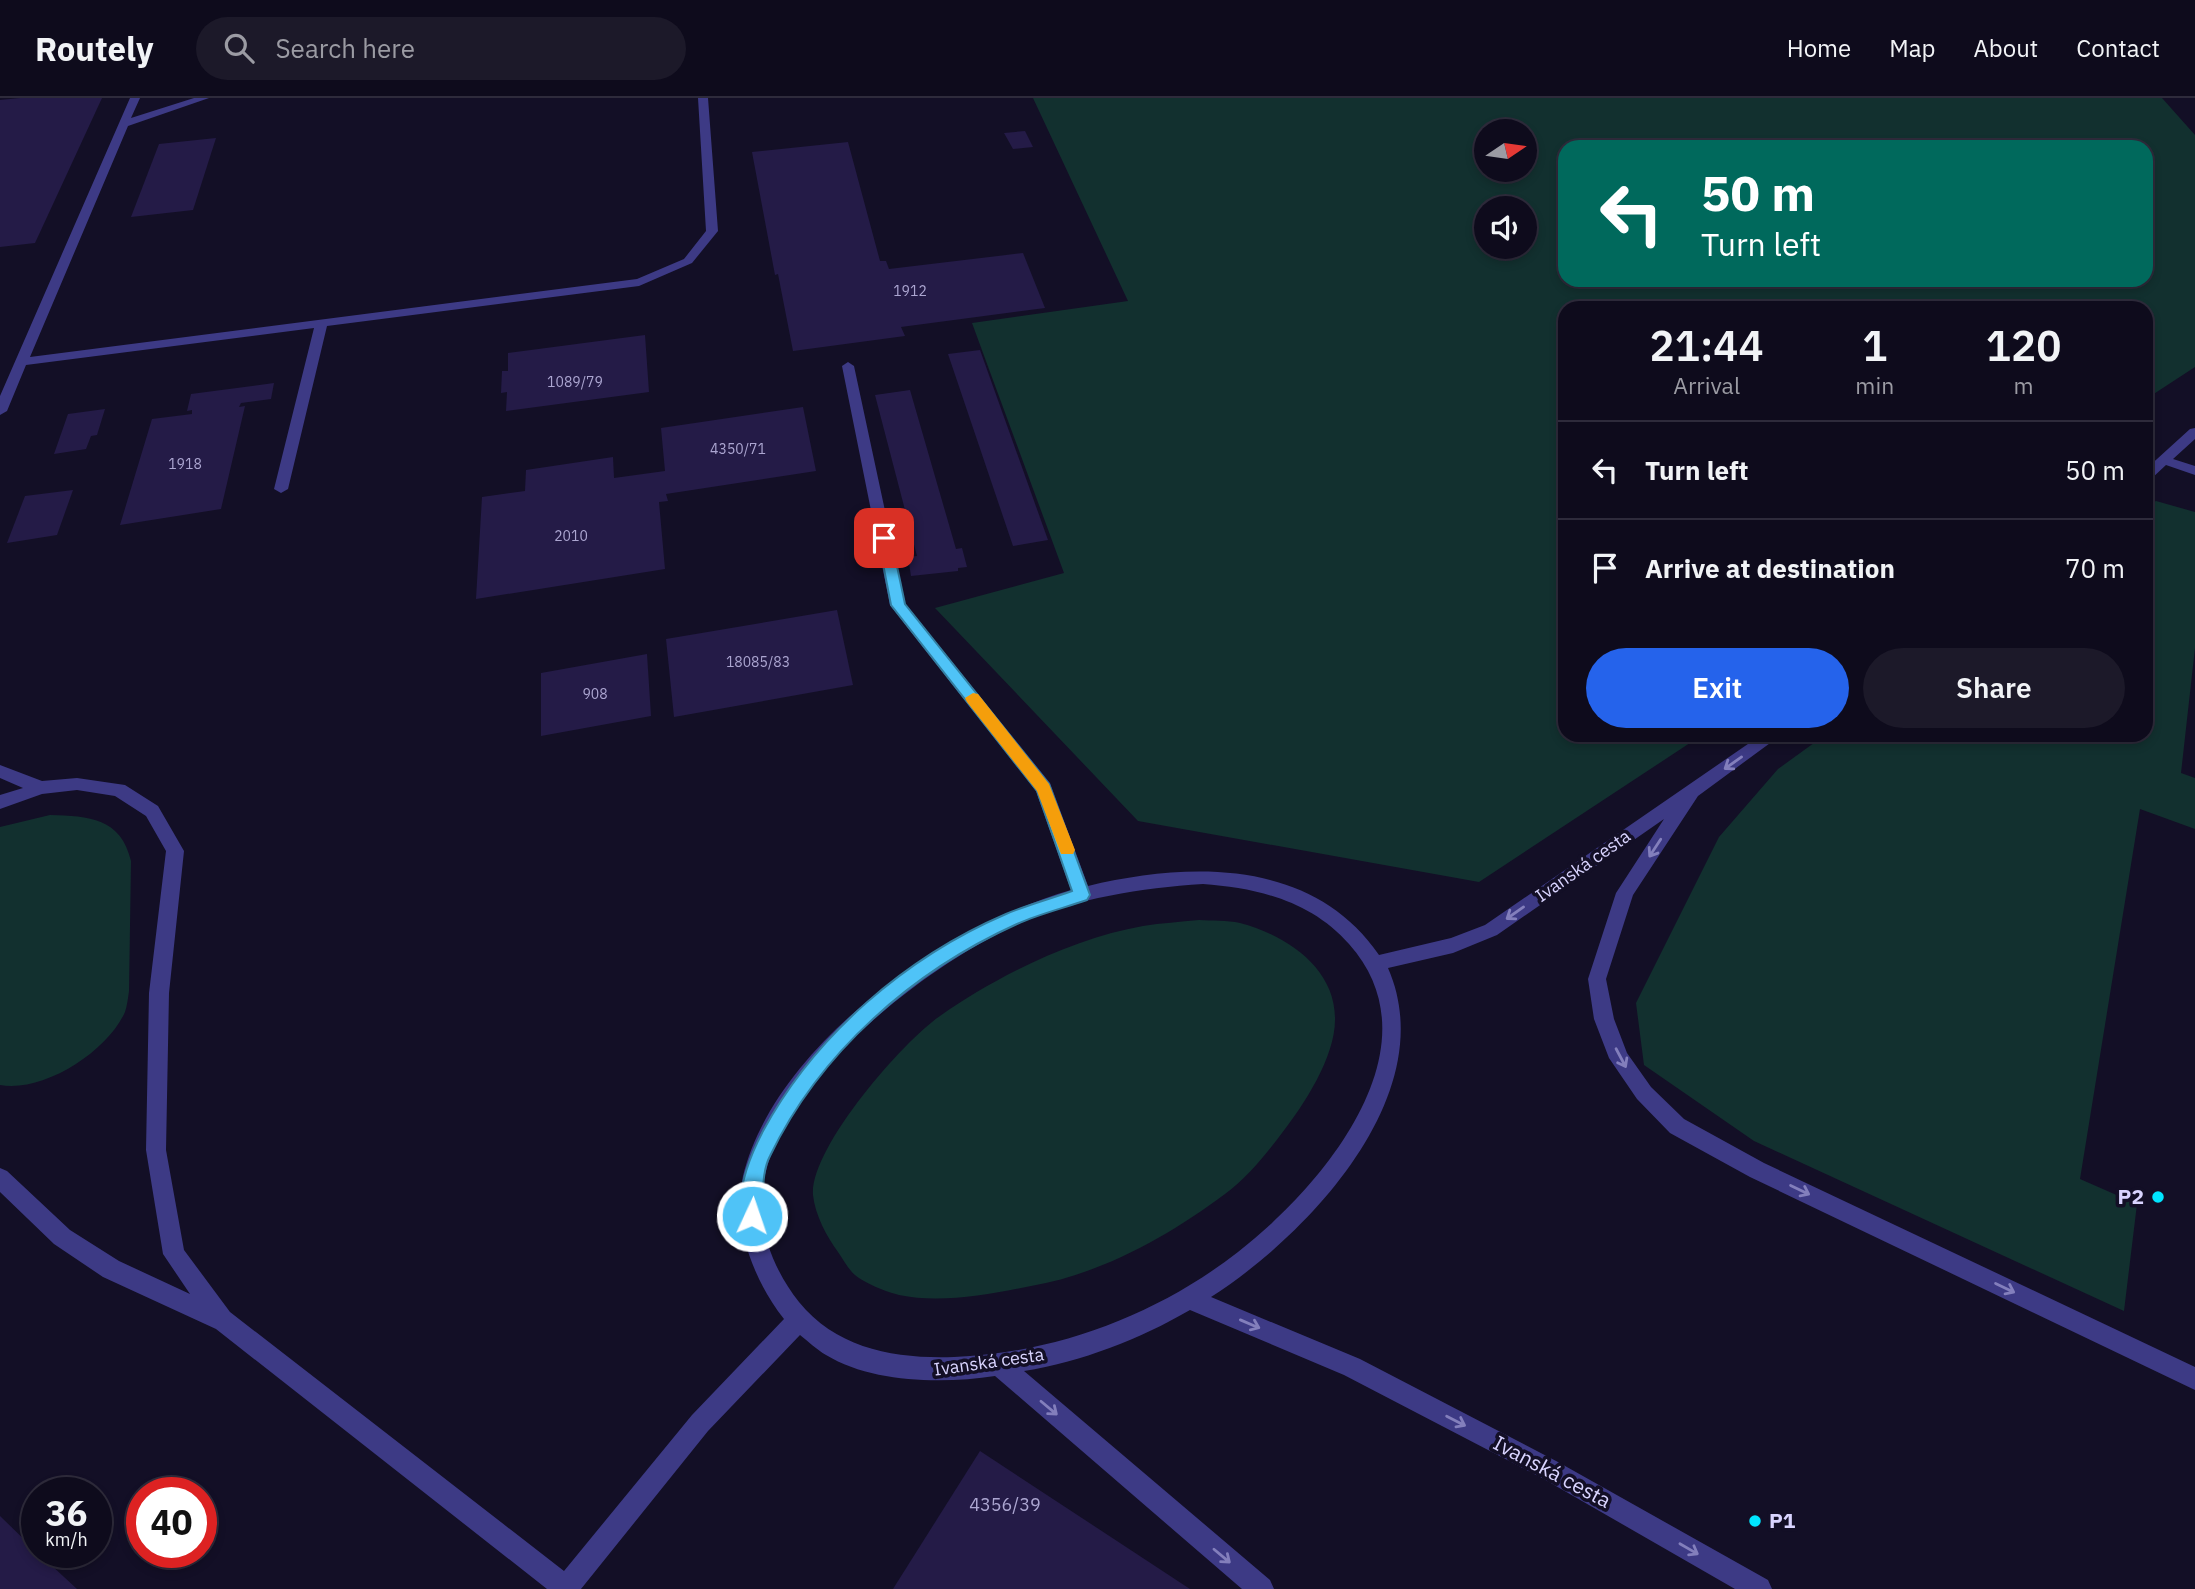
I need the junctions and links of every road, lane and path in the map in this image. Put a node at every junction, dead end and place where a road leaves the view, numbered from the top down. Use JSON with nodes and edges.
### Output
{"nodes":[{"id":1,"x":135,"y":98,"type":"edge"},
{"id":2,"x":204,"y":98,"type":"edge"},
{"id":3,"x":703,"y":98,"type":"edge"},
{"id":4,"x":124,"y":124,"type":"junction"},
{"id":5,"x":322,"y":322,"type":"junction"},
{"id":6,"x":21,"y":362,"type":"junction"},
{"id":7,"x":848,"y":366,"type":"dead end"},
{"id":8,"x":0,"y":411,"type":"edge"},
{"id":9,"x":2195,"y":432,"type":"edge"},
{"id":10,"x":2164,"y":460,"type":"junction"},
{"id":11,"x":2153,"y":470,"type":"edge"},
{"id":12,"x":2195,"y":471,"type":"edge"},
{"id":13,"x":281,"y":489,"type":"dead end"},
{"id":14,"x":1763,"y":742,"type":"edge"},
{"id":15,"x":0,"y":771,"type":"edge"},
{"id":16,"x":41,"y":788,"type":"junction"},
{"id":17,"x":1692,"y":791,"type":"junction"},
{"id":18,"x":0,"y":802,"type":"edge"},
{"id":19,"x":1082,"y":895,"type":"junction"},
{"id":20,"x":1377,"y":962,"type":"junction"},
{"id":21,"x":0,"y":1178,"type":"edge"},
{"id":22,"x":1188,"y":1298,"type":"junction"},
{"id":23,"x":799,"y":1320,"type":"junction"},
{"id":24,"x":222,"y":1321,"type":"junction"},
{"id":25,"x":998,"y":1364,"type":"junction"},
{"id":26,"x":2195,"y":1379,"type":"edge"},
{"id":27,"x":566,"y":1589,"type":"edge"},
{"id":28,"x":1261,"y":1589,"type":"edge"},
{"id":29,"x":1759,"y":1589,"type":"edge"}],
"edges":[{"from":1,"to":4,"type":"street"},
{"from":2,"to":4,"type":"street"},
{"from":3,"to":5,"type":"street"},
{"from":4,"to":6,"type":"street"},
{"from":5,"to":6,"type":"street"},
{"from":5,"to":13,"type":"street"},
{"from":6,"to":8,"type":"street"},
{"from":7,"to":19,"type":"street"},
{"from":9,"to":10,"type":"street"},
{"from":10,"to":11,"type":"street"},
{"from":10,"to":12,"type":"street"},
{"from":14,"to":17,"type":"street","name":"Ivanská cesta","one_way":true},
{"from":15,"to":16,"type":"street"},
{"from":16,"to":18,"type":"street"},
{"from":16,"to":24,"type":"street"},
{"from":17,"to":20,"type":"street","name":"Ivanská cesta","one_way":true},
{"from":17,"to":26,"type":"street","one_way":true},
{"from":19,"to":20,"type":"street","name":"Ivanská cesta"},
{"from":19,"to":23,"type":"street","name":"Ivanská cesta"},
{"from":20,"to":22,"type":"street","name":"Ivanská cesta"},
{"from":21,"to":24,"type":"street"},
{"from":22,"to":25,"type":"street","name":"Ivanská cesta"},
{"from":22,"to":29,"type":"street","name":"Ivanská cesta","one_way":true},
{"from":23,"to":25,"type":"street","name":"Ivanská cesta"},
{"from":23,"to":27,"type":"street"},
{"from":24,"to":27,"type":"street"},
{"from":25,"to":28,"type":"street","one_way":true}]}
